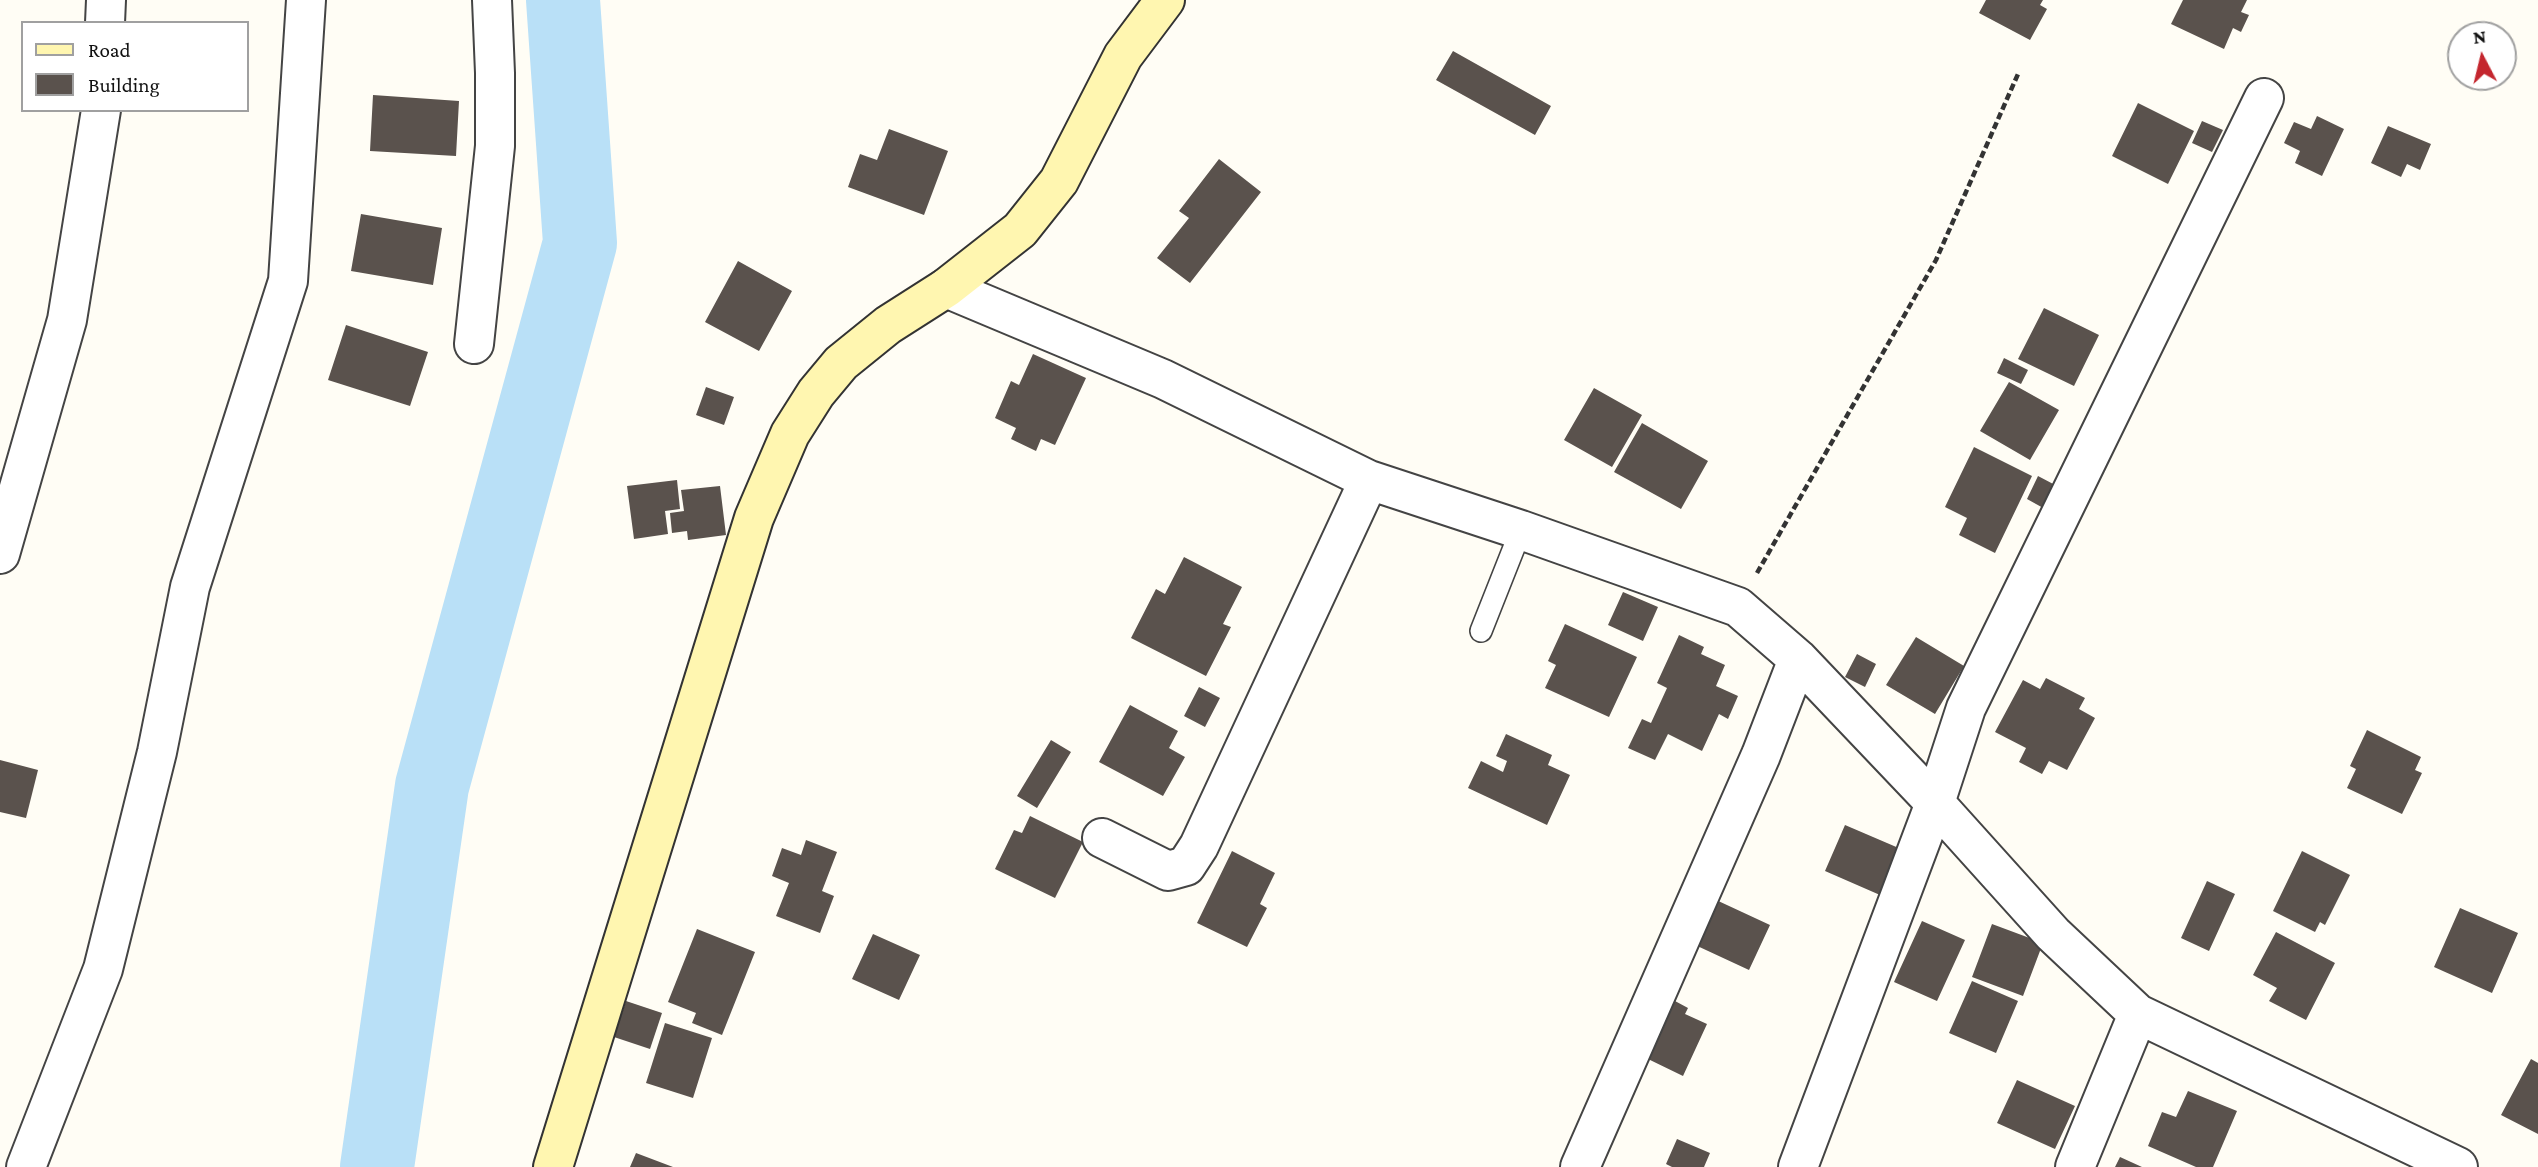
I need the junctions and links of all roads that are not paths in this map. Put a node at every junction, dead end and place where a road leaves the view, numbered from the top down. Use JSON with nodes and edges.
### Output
{"nodes":[{"id":1,"x":106,"y":0,"type":"edge"},
{"id":2,"x":306,"y":0,"type":"edge"},
{"id":3,"x":492,"y":0,"type":"edge"},
{"id":4,"x":1165,"y":0,"type":"edge"},
{"id":5,"x":105,"y":21,"type":"edge"},
{"id":6,"x":2264,"y":98,"type":"dead end"},
{"id":7,"x":101,"y":112,"type":"edge"},
{"id":8,"x":947,"y":288,"type":"junction"},
{"id":9,"x":474,"y":344,"type":"dead end"},
{"id":10,"x":1369,"y":480,"type":"junction"},
{"id":11,"x":1521,"y":530,"type":"junction"},
{"id":12,"x":0,"y":554,"type":"edge"},
{"id":13,"x":1481,"y":631,"type":"dead end"},
{"id":14,"x":1798,"y":659,"type":"junction"},
{"id":15,"x":1935,"y":803,"type":"junction"},
{"id":16,"x":1102,"y":838,"type":"dead end"},
{"id":17,"x":2138,"y":1014,"type":"junction"},
{"id":18,"x":2455,"y":1166,"type":"edge"},
{"id":19,"x":26,"y":1167,"type":"edge"},
{"id":20,"x":553,"y":1167,"type":"edge"},
{"id":21,"x":1580,"y":1167,"type":"edge"},
{"id":22,"x":1798,"y":1167,"type":"edge"},
{"id":23,"x":2076,"y":1167,"type":"edge"}],
"edges":[{"from":1,"to":5,"type":"street"},
{"from":2,"to":19,"type":"street"},
{"from":3,"to":9,"type":"street"},
{"from":4,"to":8,"type":"street"},
{"from":6,"to":15,"type":"street"},
{"from":7,"to":12,"type":"street"},
{"from":8,"to":10,"type":"street"},
{"from":8,"to":20,"type":"street"},
{"from":10,"to":11,"type":"street"},
{"from":10,"to":16,"type":"street"},
{"from":11,"to":13,"type":"lane"},
{"from":11,"to":14,"type":"street"},
{"from":14,"to":15,"type":"street"},
{"from":14,"to":21,"type":"street"},
{"from":15,"to":17,"type":"street"},
{"from":15,"to":22,"type":"street"},
{"from":17,"to":18,"type":"street"},
{"from":17,"to":23,"type":"street"}]}
